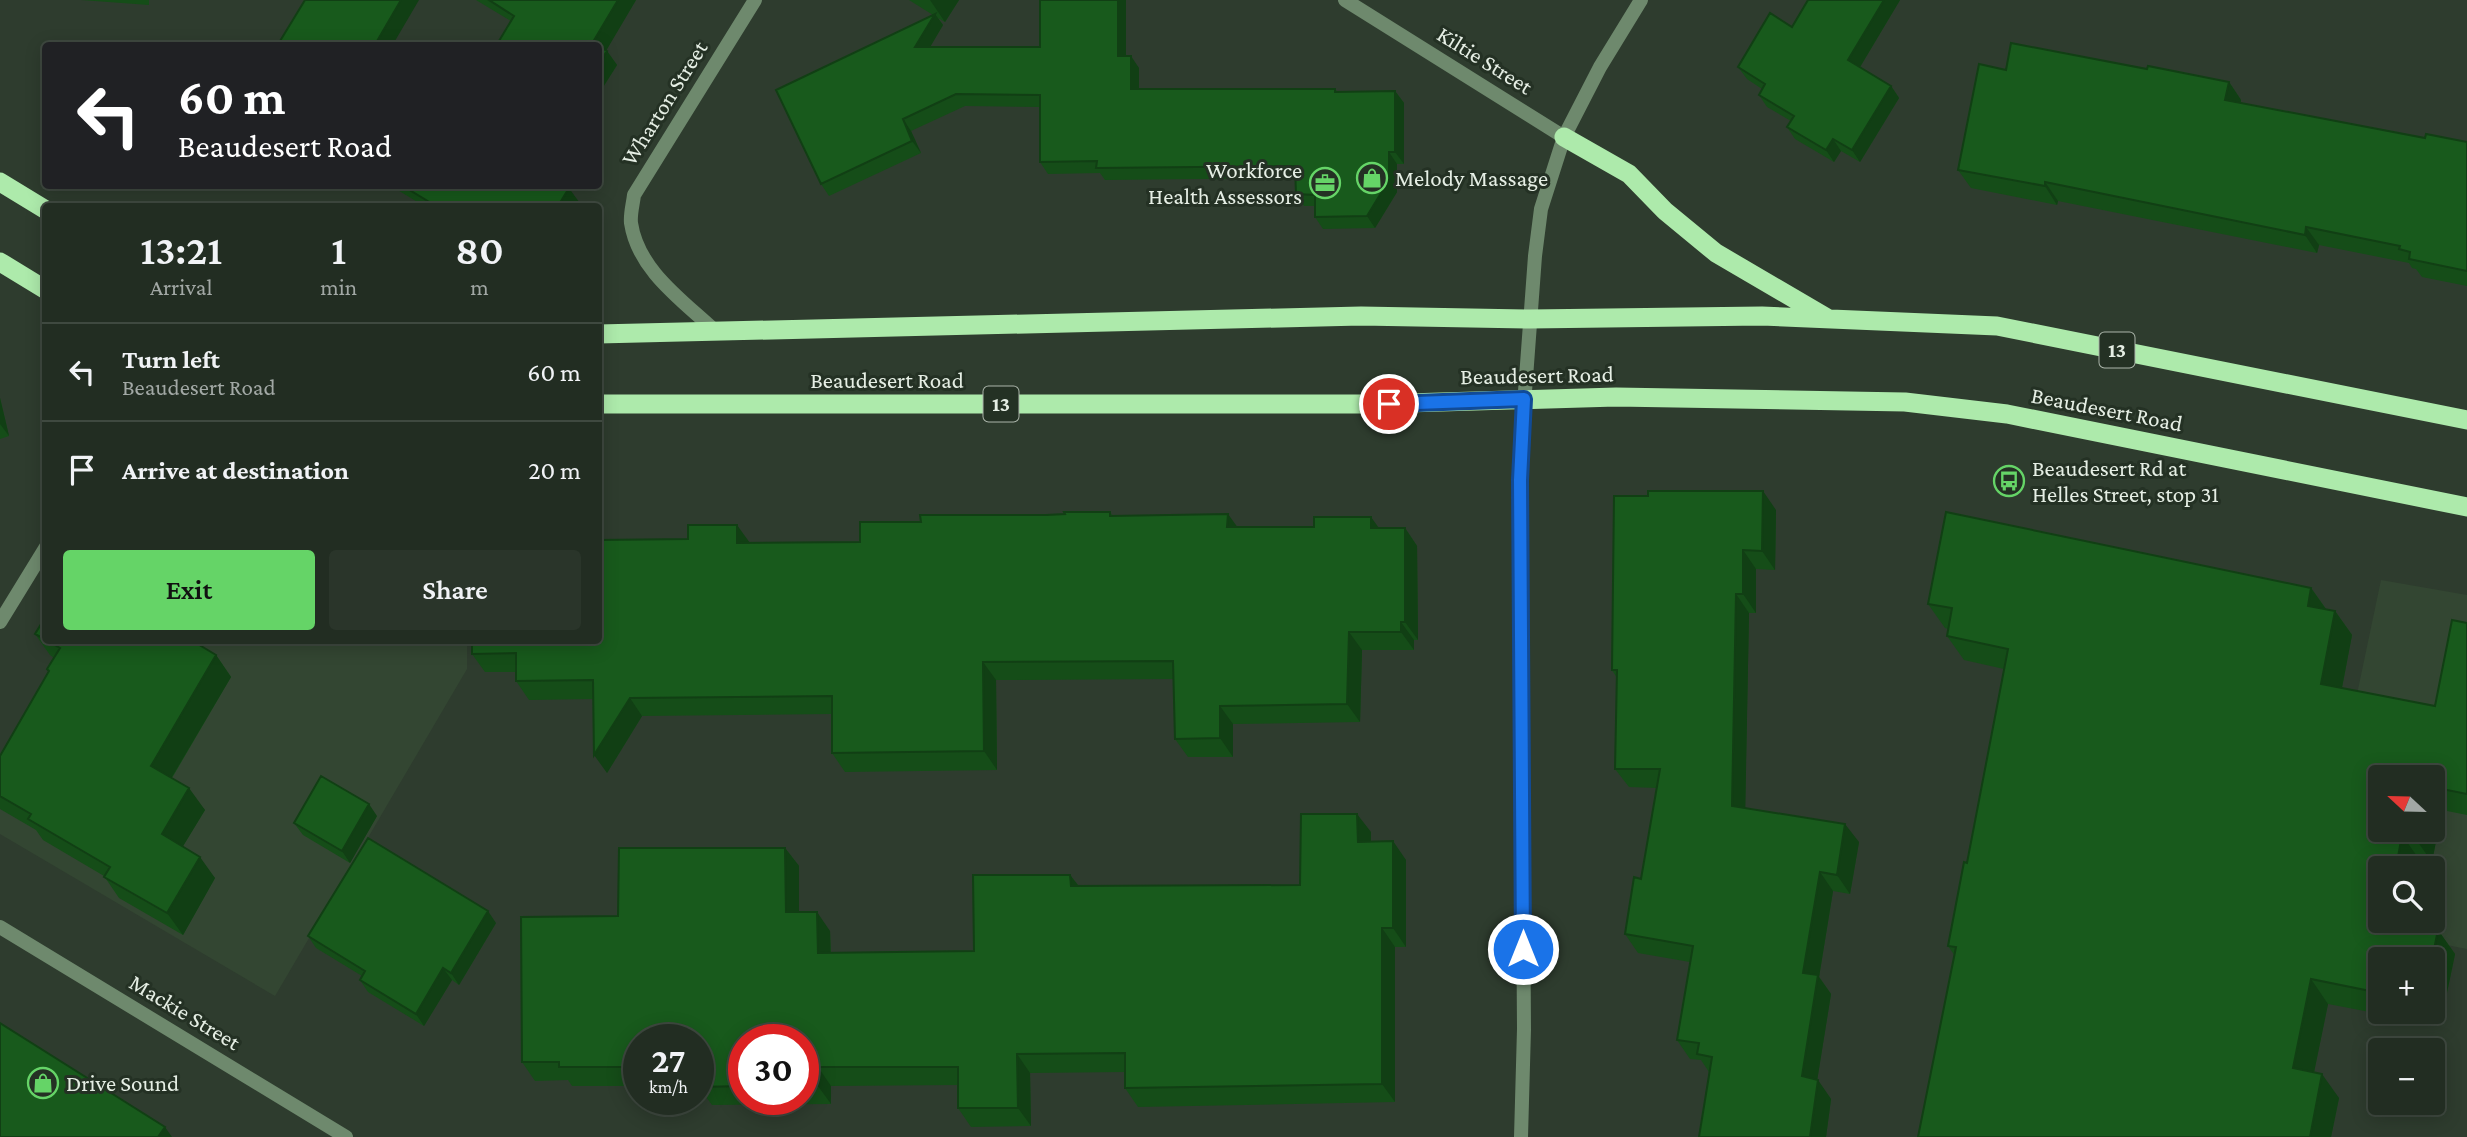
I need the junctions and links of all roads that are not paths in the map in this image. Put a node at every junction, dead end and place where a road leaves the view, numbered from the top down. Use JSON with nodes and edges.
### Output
{"nodes":[{"id":1,"x":755,"y":0,"type":"edge"},
{"id":2,"x":1345,"y":0,"type":"edge"},
{"id":3,"x":1641,"y":0,"type":"edge"},
{"id":4,"x":1564,"y":137,"type":"junction"},
{"id":5,"x":0,"y":182,"type":"edge"},
{"id":6,"x":42,"y":208,"type":"edge"},
{"id":7,"x":0,"y":262,"type":"edge"},
{"id":8,"x":42,"y":288,"type":"edge"},
{"id":9,"x":1530,"y":319,"type":"junction"},
{"id":10,"x":1828,"y":319,"type":"junction"},
{"id":11,"x":714,"y":330,"type":"junction"},
{"id":12,"x":602,"y":334,"type":"edge"},
{"id":13,"x":1524,"y":399,"type":"junction"},
{"id":14,"x":602,"y":404,"type":"edge"},
{"id":15,"x":2467,"y":420,"type":"edge"},
{"id":16,"x":2467,"y":507,"type":"edge"},
{"id":17,"x":42,"y":554,"type":"edge"},
{"id":18,"x":0,"y":622,"type":"edge"},
{"id":19,"x":0,"y":927,"type":"edge"},
{"id":20,"x":346,"y":1137,"type":"edge"},
{"id":21,"x":1521,"y":1137,"type":"edge"}],
"edges":[{"from":1,"to":11,"type":"street","name":"Wharton Street"},
{"from":2,"to":4,"type":"street","name":"Kiltie Street"},
{"from":3,"to":4,"type":"street"},
{"from":4,"to":9,"type":"street"},
{"from":4,"to":10,"type":"highway"},
{"from":5,"to":6,"type":"highway"},
{"from":7,"to":8,"type":"highway"},
{"from":9,"to":10,"type":"highway","number":"13"},
{"from":9,"to":11,"type":"highway","number":"13"},
{"from":9,"to":13,"type":"street"},
{"from":10,"to":15,"type":"highway","number":"13"},
{"from":11,"to":12,"type":"highway","number":"13"},
{"from":13,"to":14,"type":"highway","name":"Beaudesert Road","number":"13"},
{"from":13,"to":16,"type":"highway","name":"Beaudesert Road","number":"13"},
{"from":13,"to":21,"type":"street"},
{"from":17,"to":18,"type":"street"},
{"from":19,"to":20,"type":"street","name":"Mackie Street"}]}
